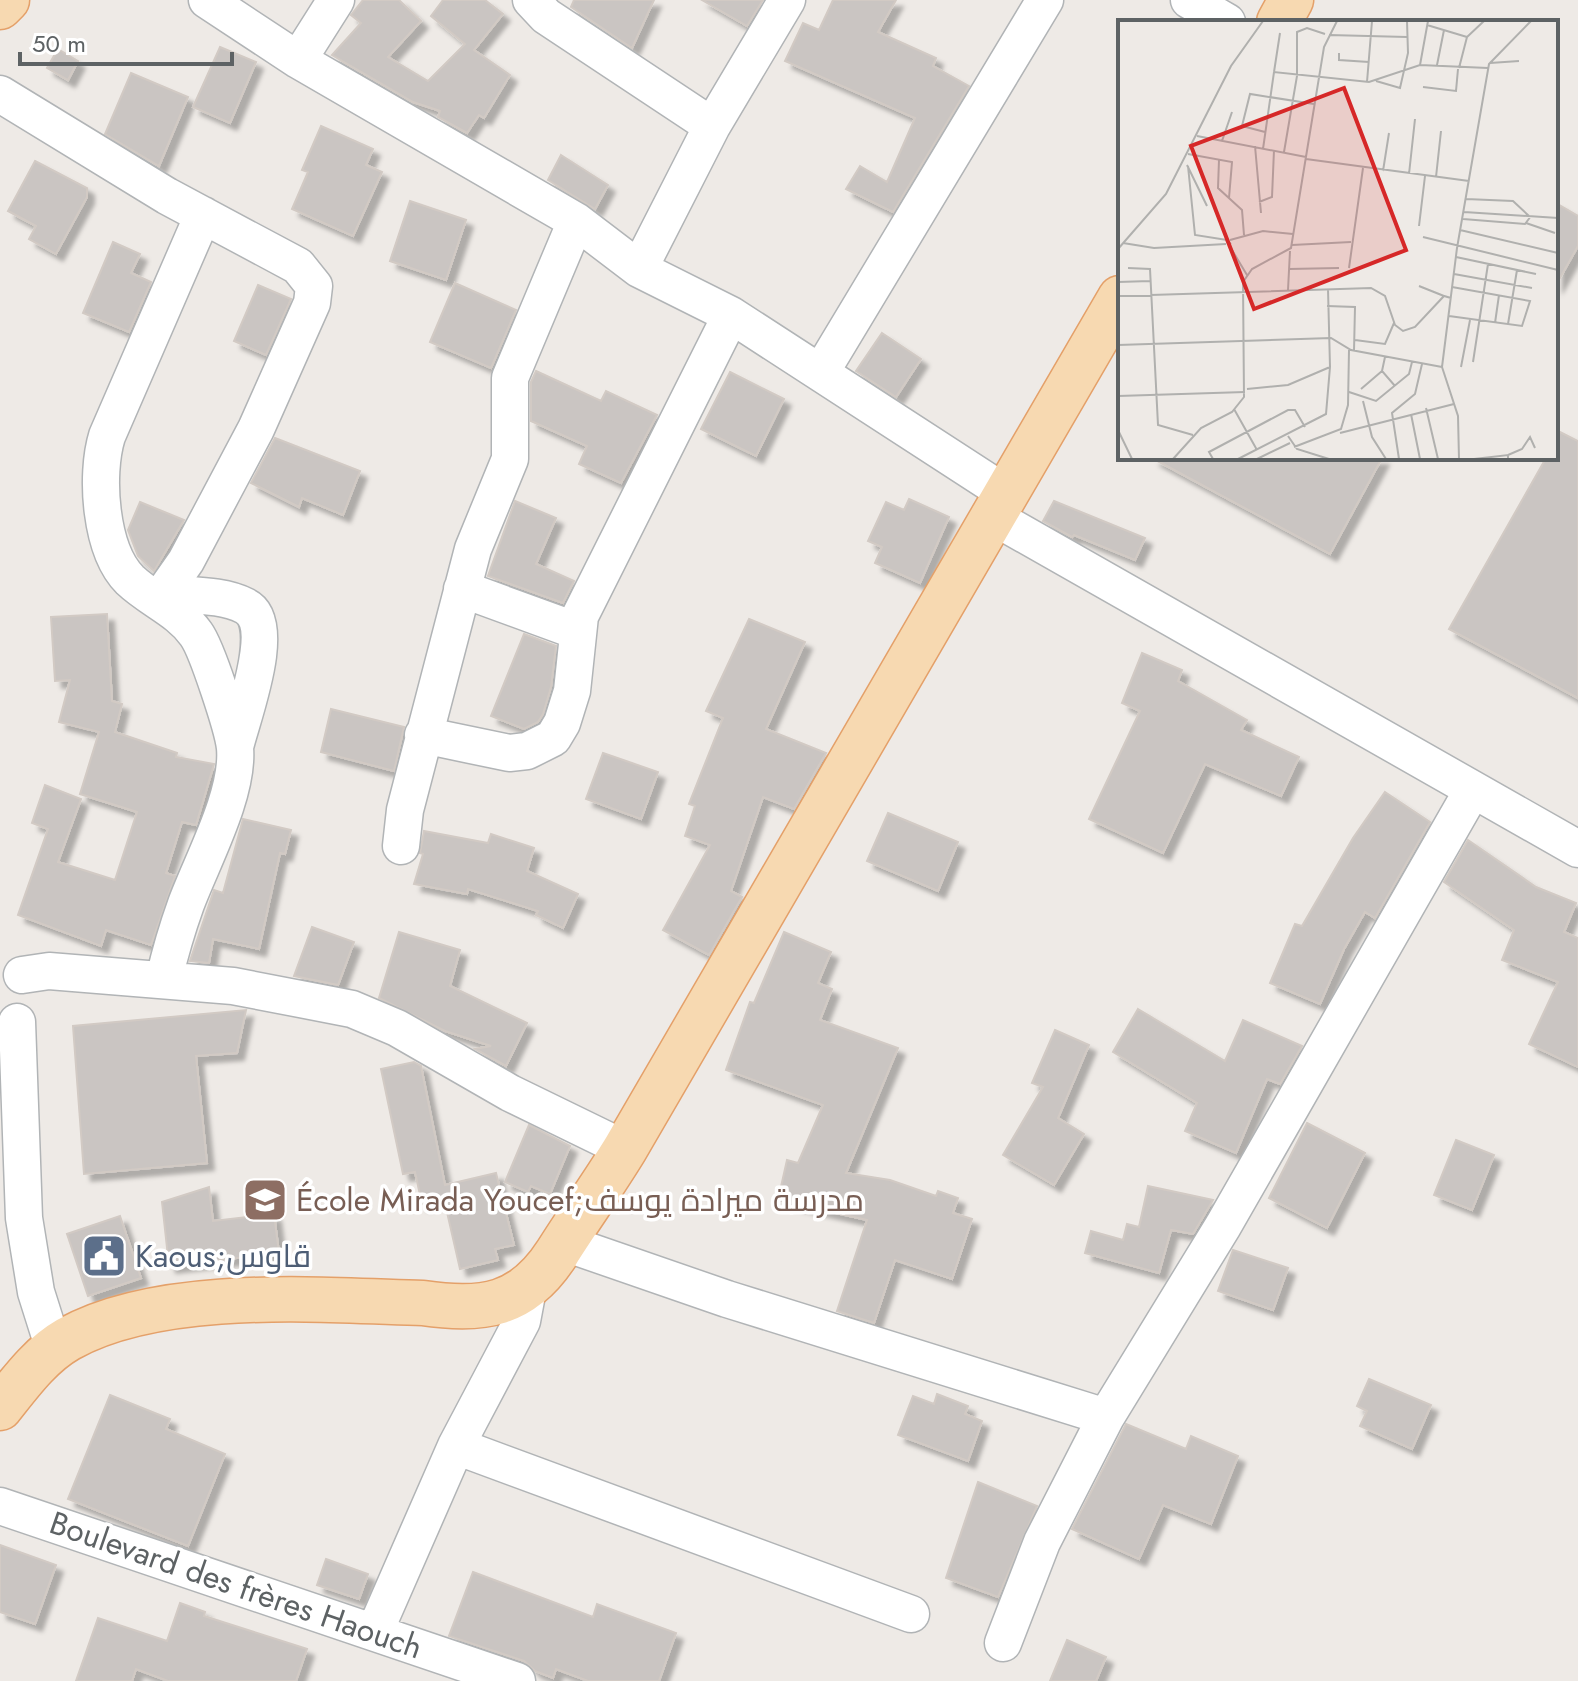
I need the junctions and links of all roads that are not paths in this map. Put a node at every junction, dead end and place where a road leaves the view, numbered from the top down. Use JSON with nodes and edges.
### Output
{"nodes":[{"id":1,"x":7,"y":0,"type":"edge"},
{"id":2,"x":207,"y":0,"type":"edge"},
{"id":3,"x":336,"y":0,"type":"edge"},
{"id":4,"x":531,"y":0,"type":"edge"},
{"id":5,"x":787,"y":0,"type":"edge"},
{"id":6,"x":1045,"y":0,"type":"edge"},
{"id":7,"x":1189,"y":0,"type":"edge"},
{"id":8,"x":1291,"y":0,"type":"edge"},
{"id":9,"x":0,"y":7,"type":"edge"},
{"id":10,"x":1224,"y":20,"type":"edge"},
{"id":11,"x":1280,"y":20,"type":"edge"},
{"id":12,"x":298,"y":60,"type":"junction"},
{"id":13,"x":0,"y":94,"type":"edge"},
{"id":14,"x":712,"y":126,"type":"junction"},
{"id":15,"x":203,"y":215,"type":"junction"},
{"id":16,"x":576,"y":221,"type":"junction"},
{"id":17,"x":639,"y":269,"type":"junction"},
{"id":18,"x":1118,"y":301,"type":"edge"},
{"id":19,"x":731,"y":315,"type":"junction"},
{"id":20,"x":821,"y":372,"type":"junction"},
{"id":21,"x":999,"y":505,"type":"junction"},
{"id":22,"x":462,"y":589,"type":"junction"},
{"id":23,"x":161,"y":597,"type":"junction"},
{"id":24,"x":577,"y":631,"type":"junction"},
{"id":25,"x":423,"y":735,"type":"junction"},
{"id":26,"x":235,"y":747,"type":"junction"},
{"id":27,"x":1472,"y":791,"type":"junction"},
{"id":28,"x":401,"y":846,"type":"dead end"},
{"id":29,"x":1578,"y":849,"type":"edge"},
{"id":30,"x":11,"y":971,"type":"edge"},
{"id":31,"x":164,"y":979,"type":"junction"},
{"id":32,"x":9,"y":1024,"type":"edge"},
{"id":33,"x":625,"y":1149,"type":"junction"},
{"id":34,"x":561,"y":1248,"type":"junction"},
{"id":35,"x":528,"y":1289,"type":"junction"},
{"id":36,"x":423,"y":1303,"type":"junction"},
{"id":37,"x":54,"y":1349,"type":"junction"},
{"id":38,"x":0,"y":1408,"type":"edge"},
{"id":39,"x":1106,"y":1417,"type":"junction"},
{"id":40,"x":456,"y":1446,"type":"junction"},
{"id":41,"x":0,"y":1506,"type":"edge"},
{"id":42,"x":911,"y":1614,"type":"dead end"},
{"id":43,"x":375,"y":1631,"type":"junction"},
{"id":44,"x":1003,"y":1643,"type":"dead end"},
{"id":45,"x":517,"y":1681,"type":"edge"}],
"edges":[{"from":1,"to":9,"type":"main road"},
{"from":2,"to":12,"type":"street"},
{"from":3,"to":12,"type":"street"},
{"from":4,"to":14,"type":"street"},
{"from":5,"to":14,"type":"street"},
{"from":6,"to":20,"type":"street"},
{"from":7,"to":10,"type":"street"},
{"from":8,"to":11,"type":"main road"},
{"from":12,"to":16,"type":"street"},
{"from":13,"to":15,"type":"street"},
{"from":14,"to":17,"type":"street"},
{"from":15,"to":23,"type":"street"},
{"from":15,"to":23,"type":"street"},
{"from":16,"to":17,"type":"street"},
{"from":16,"to":22,"type":"street"},
{"from":17,"to":19,"type":"street"},
{"from":18,"to":21,"type":"main road"},
{"from":19,"to":20,"type":"street"},
{"from":19,"to":24,"type":"street"},
{"from":20,"to":21,"type":"street"},
{"from":21,"to":27,"type":"street"},
{"from":21,"to":33,"type":"main road"},
{"from":22,"to":24,"type":"street"},
{"from":22,"to":25,"type":"street"},
{"from":23,"to":26,"type":"street"},
{"from":23,"to":26,"type":"street"},
{"from":24,"to":25,"type":"street"},
{"from":25,"to":28,"type":"street"},
{"from":26,"to":31,"type":"street"},
{"from":27,"to":29,"type":"street"},
{"from":27,"to":39,"type":"street"},
{"from":30,"to":31,"type":"street"},
{"from":30,"to":32,"type":"street"},
{"from":31,"to":33,"type":"street"},
{"from":32,"to":37,"type":"street"},
{"from":33,"to":34,"type":"main road"},
{"from":34,"to":35,"type":"main road"},
{"from":34,"to":36,"type":"main road"},
{"from":34,"to":39,"type":"street"},
{"from":35,"to":36,"type":"main road"},
{"from":35,"to":40,"type":"street"},
{"from":36,"to":37,"type":"main road"},
{"from":37,"to":38,"type":"main road"},
{"from":39,"to":44,"type":"street"},
{"from":40,"to":42,"type":"street"},
{"from":40,"to":43,"type":"street"},
{"from":41,"to":43,"type":"street","name":"Boulevard des frères Haouch"},
{"from":43,"to":45,"type":"street","name":"Boulevard des frères Haouch"}]}
